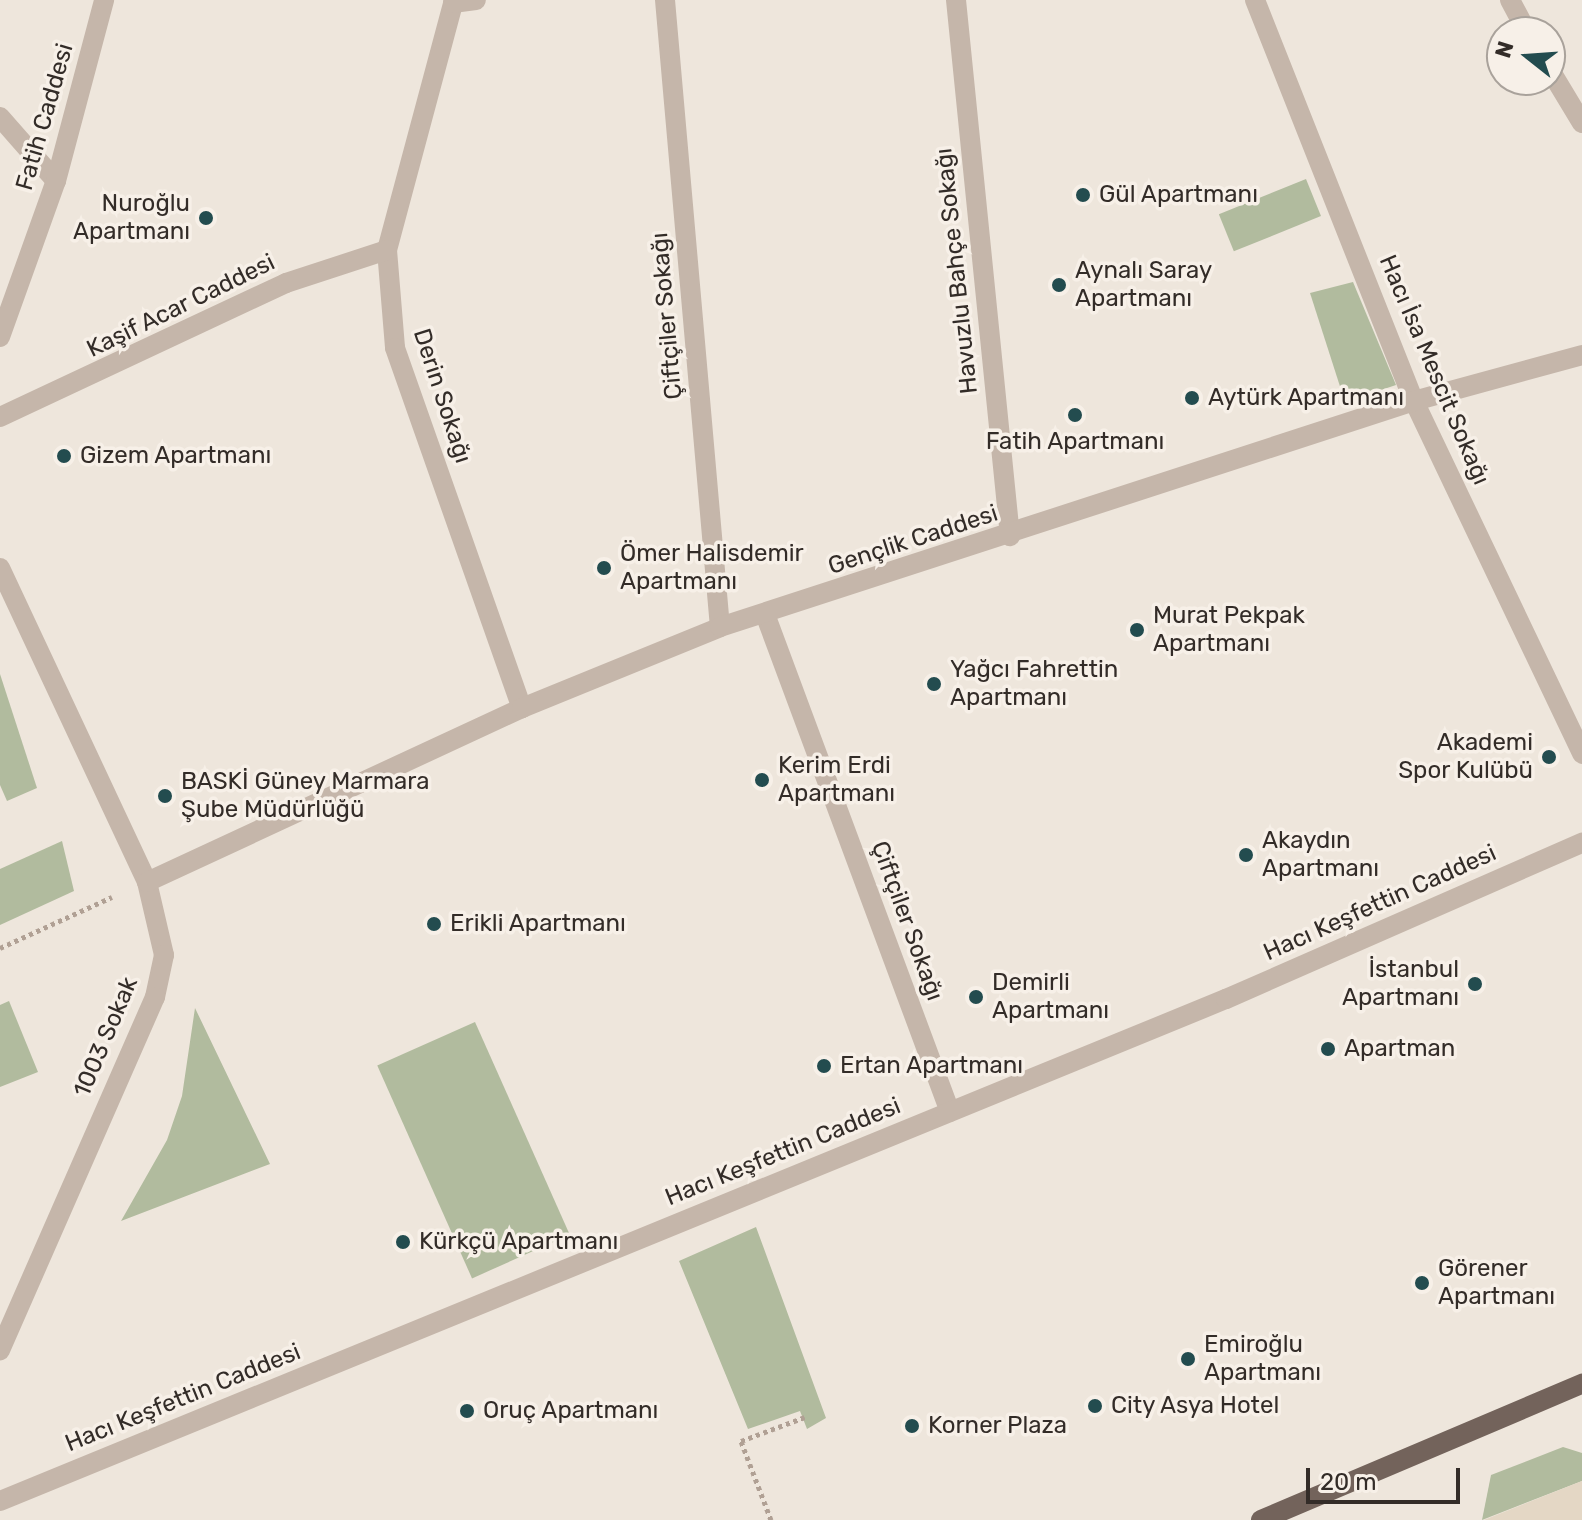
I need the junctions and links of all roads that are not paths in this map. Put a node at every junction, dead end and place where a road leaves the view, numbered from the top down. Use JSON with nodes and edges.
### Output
{"nodes":[{"id":1,"x":104,"y":0,"type":"edge"},
{"id":2,"x":476,"y":0,"type":"edge"},
{"id":3,"x":665,"y":0,"type":"edge"},
{"id":4,"x":956,"y":0,"type":"edge"},
{"id":5,"x":1255,"y":0,"type":"edge"},
{"id":6,"x":454,"y":1,"type":"edge"},
{"id":7,"x":1566,"y":96,"type":"edge"},
{"id":8,"x":0,"y":117,"type":"edge"},
{"id":9,"x":1582,"y":123,"type":"edge"},
{"id":10,"x":56,"y":181,"type":"junction"},
{"id":11,"x":387,"y":250,"type":"junction"},
{"id":12,"x":0,"y":337,"type":"edge"},
{"id":13,"x":1582,"y":355,"type":"edge"},
{"id":14,"x":1414,"y":401,"type":"junction"},
{"id":15,"x":0,"y":417,"type":"edge"},
{"id":16,"x":1010,"y":536,"type":"junction"},
{"id":17,"x":0,"y":568,"type":"edge"},
{"id":18,"x":765,"y":614,"type":"junction"},
{"id":19,"x":720,"y":627,"type":"junction"},
{"id":20,"x":522,"y":708,"type":"junction"},
{"id":21,"x":1582,"y":754,"type":"edge"},
{"id":22,"x":1582,"y":843,"type":"edge"},
{"id":23,"x":147,"y":882,"type":"junction"},
{"id":24,"x":950,"y":1112,"type":"junction"},
{"id":25,"x":0,"y":1350,"type":"edge"},
{"id":26,"x":1582,"y":1384,"type":"edge"},
{"id":27,"x":0,"y":1501,"type":"edge"},
{"id":28,"x":1261,"y":1520,"type":"edge"}],
"edges":[{"from":1,"to":10,"type":"street","name":"Fatih Caddesi"},
{"from":2,"to":6,"type":"street"},
{"from":3,"to":19,"type":"street","name":"Çiftçiler Sokağı"},
{"from":4,"to":16,"type":"street","name":"Havuzlu Bahçe Sokağı"},
{"from":5,"to":14,"type":"street","name":"Hacı İsa Mescit Sokağı"},
{"from":6,"to":11,"type":"street","name":"Derin Sokağı"},
{"from":7,"to":9,"type":"street"},
{"from":8,"to":10,"type":"street"},
{"from":10,"to":12,"type":"street","name":"Fatih Caddesi"},
{"from":11,"to":15,"type":"street","name":"Kaşif Acar Caddesi"},
{"from":11,"to":20,"type":"street","name":"Derin Sokağı"},
{"from":13,"to":14,"type":"street","name":"Gençlik Caddesi"},
{"from":14,"to":16,"type":"street","name":"Gençlik Caddesi"},
{"from":14,"to":21,"type":"street","name":"Hacı İsa Mescit Sokağı"},
{"from":16,"to":18,"type":"street","name":"Gençlik Caddesi"},
{"from":17,"to":23,"type":"street","name":"1003 Sokak"},
{"from":18,"to":19,"type":"street","name":"Gençlik Caddesi"},
{"from":18,"to":24,"type":"street","name":"Çiftçiler Sokağı"},
{"from":19,"to":20,"type":"street","name":"Gençlik Caddesi"},
{"from":20,"to":23,"type":"street","name":"Gençlik Caddesi"},
{"from":22,"to":24,"type":"street","name":"Hacı Keşfettin Caddesi"},
{"from":23,"to":25,"type":"street","name":"1003 Sokak"},
{"from":24,"to":27,"type":"street","name":"Hacı Keşfettin Caddesi"},
{"from":26,"to":28,"type":"main road"}]}
